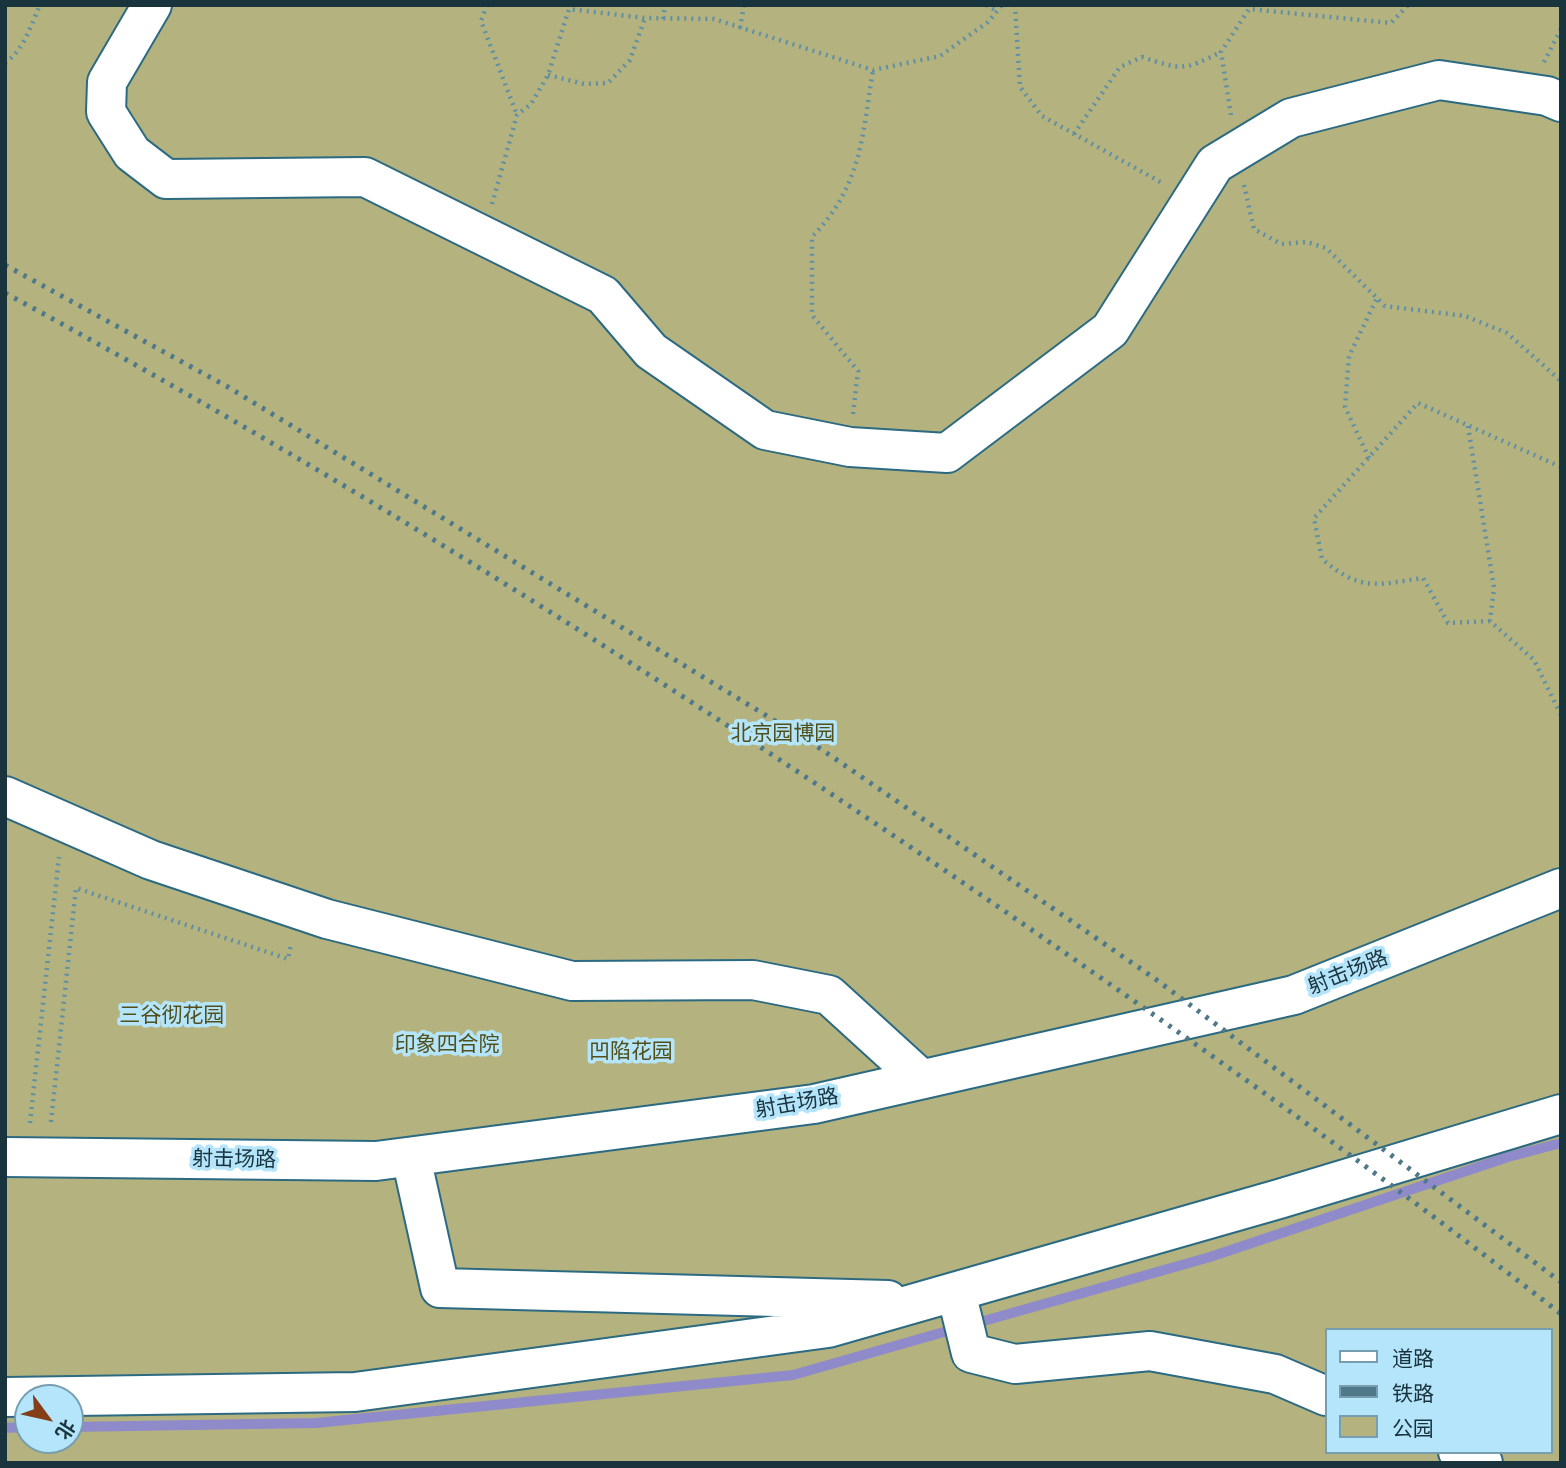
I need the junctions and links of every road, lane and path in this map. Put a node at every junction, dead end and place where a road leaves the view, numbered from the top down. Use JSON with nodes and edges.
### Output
{"nodes":[{"id":1,"x":40,"y":5,"type":"edge"},
{"id":2,"x":152,"y":5,"type":"edge"},
{"id":3,"x":487,"y":5,"type":"edge"},
{"id":4,"x":665,"y":5,"type":"edge"},
{"id":5,"x":744,"y":5,"type":"edge"},
{"id":6,"x":986,"y":5,"type":"edge"},
{"id":7,"x":1002,"y":5,"type":"edge"},
{"id":8,"x":1015,"y":5,"type":"edge"},
{"id":9,"x":1408,"y":5,"type":"edge"},
{"id":10,"x":569,"y":7,"type":"edge"},
{"id":11,"x":997,"y":11,"type":"junction"},
{"id":12,"x":645,"y":18,"type":"junction"},
{"id":13,"x":663,"y":19,"type":"junction"},
{"id":14,"x":740,"y":28,"type":"junction"},
{"id":15,"x":1221,"y":52,"type":"junction"},
{"id":16,"x":5,"y":63,"type":"edge"},
{"id":17,"x":873,"y":70,"type":"junction"},
{"id":18,"x":548,"y":75,"type":"junction"},
{"id":19,"x":1561,"y":102,"type":"edge"},
{"id":20,"x":517,"y":115,"type":"junction"},
{"id":21,"x":1074,"y":134,"type":"junction"},
{"id":22,"x":1237,"y":150,"type":"junction"},
{"id":23,"x":1193,"y":199,"type":"junction"},
{"id":24,"x":484,"y":236,"type":"junction"},
{"id":25,"x":1377,"y":298,"type":"junction"},
{"id":26,"x":1561,"y":381,"type":"edge"},
{"id":27,"x":1468,"y":425,"type":"junction"},
{"id":28,"x":850,"y":447,"type":"junction"},
{"id":29,"x":1369,"y":458,"type":"junction"},
{"id":30,"x":1561,"y":467,"type":"edge"},
{"id":31,"x":1490,"y":621,"type":"junction"},
{"id":32,"x":1561,"y":715,"type":"edge"},
{"id":33,"x":5,"y":796,"type":"edge"},
{"id":34,"x":63,"y":821,"type":"junction"},
{"id":35,"x":1561,"y":888,"type":"edge"},
{"id":36,"x":300,"y":909,"type":"junction"},
{"id":37,"x":920,"y":1078,"type":"junction"},
{"id":38,"x":1561,"y":1114,"type":"edge"},
{"id":39,"x":51,"y":1126,"type":"dead end"},
{"id":40,"x":411,"y":1157,"type":"junction"},
{"id":41,"x":16,"y":1158,"type":"edge"},
{"id":42,"x":941,"y":1297,"type":"junction"},
{"id":43,"x":1324,"y":1395,"type":"edge"},
{"id":44,"x":5,"y":1397,"type":"edge"},
{"id":45,"x":1463,"y":1454,"type":"edge"},
{"id":46,"x":1483,"y":1463,"type":"edge"}],
"edges":[{"from":1,"to":16,"type":"path"},
{"from":2,"to":24,"type":"street"},
{"from":3,"to":20,"type":"path"},
{"from":4,"to":13,"type":"path"},
{"from":5,"to":14,"type":"path"},
{"from":6,"to":11,"type":"path"},
{"from":7,"to":11,"type":"path"},
{"from":8,"to":21,"type":"path"},
{"from":9,"to":15,"type":"path"},
{"from":10,"to":12,"type":"path"},
{"from":10,"to":18,"type":"path"},
{"from":11,"to":17,"type":"path"},
{"from":12,"to":13,"type":"path"},
{"from":12,"to":18,"type":"path"},
{"from":13,"to":14,"type":"path"},
{"from":14,"to":17,"type":"path"},
{"from":15,"to":21,"type":"path"},
{"from":15,"to":22,"type":"path"},
{"from":17,"to":28,"type":"path"},
{"from":18,"to":20,"type":"path"},
{"from":19,"to":22,"type":"street"},
{"from":20,"to":24,"type":"path"},
{"from":21,"to":23,"type":"path"},
{"from":22,"to":23,"type":"street"},
{"from":22,"to":25,"type":"path"},
{"from":23,"to":28,"type":"street"},
{"from":24,"to":28,"type":"street"},
{"from":25,"to":26,"type":"path"},
{"from":25,"to":29,"type":"path"},
{"from":27,"to":29,"type":"path"},
{"from":27,"to":30,"type":"path"},
{"from":27,"to":31,"type":"path"},
{"from":29,"to":31,"type":"path"},
{"from":31,"to":32,"type":"path"},
{"from":33,"to":34,"type":"street"},
{"from":34,"to":36,"type":"street"},
{"from":34,"to":41,"type":"path"},
{"from":35,"to":37,"type":"street","name":"射击场路"},
{"from":36,"to":37,"type":"street"},
{"from":36,"to":39,"type":"path"},
{"from":37,"to":40,"type":"street","name":"射击场路"},
{"from":38,"to":42,"type":"street"},
{"from":40,"to":41,"type":"street","name":"射击场路"},
{"from":40,"to":42,"type":"street"},
{"from":42,"to":43,"type":"street"},
{"from":42,"to":44,"type":"street"},
{"from":45,"to":46,"type":"street"}]}
